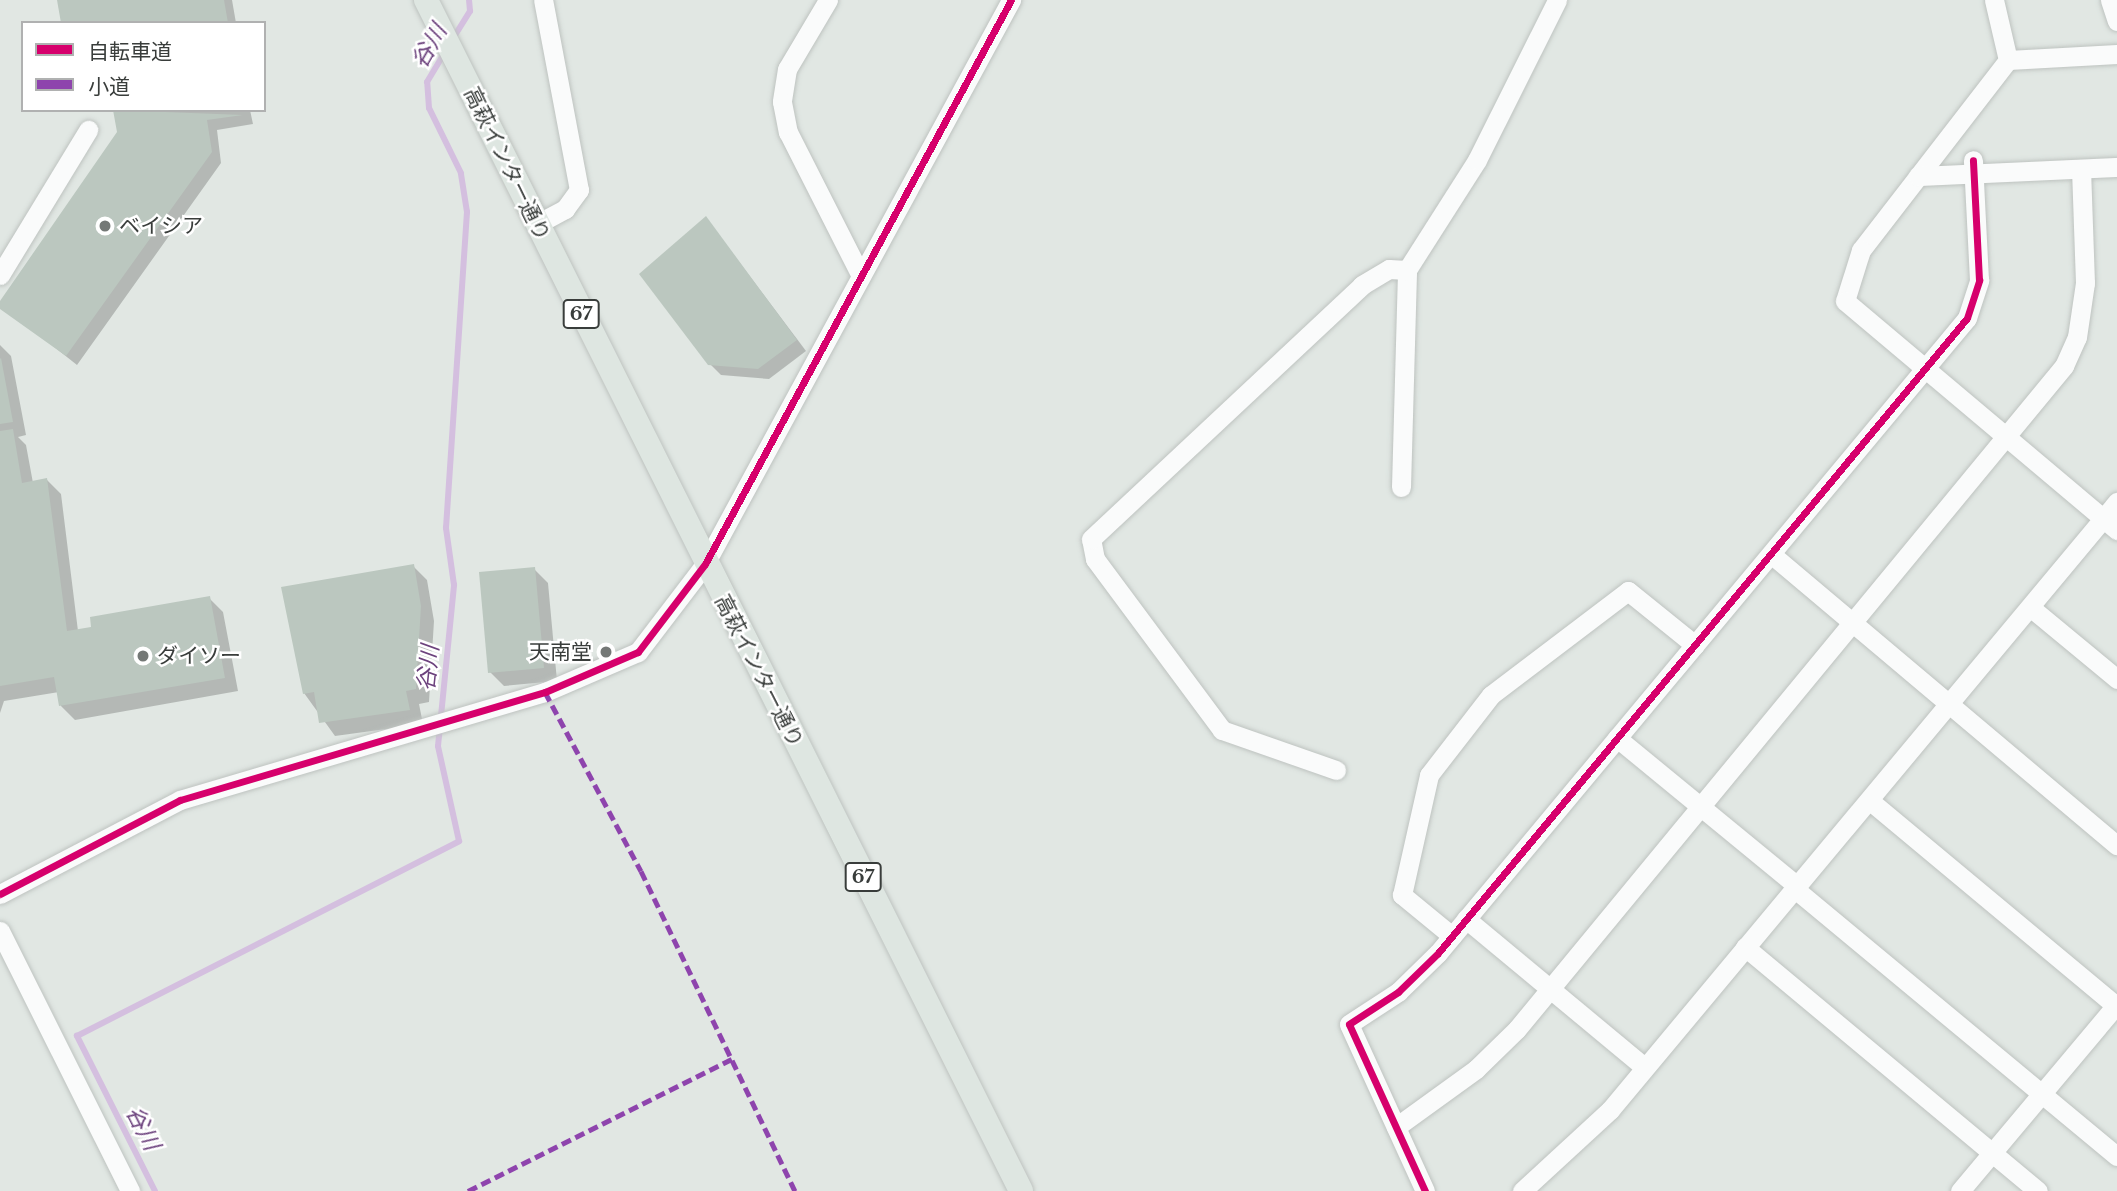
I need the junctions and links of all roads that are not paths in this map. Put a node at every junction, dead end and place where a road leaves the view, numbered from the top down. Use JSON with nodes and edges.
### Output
{"nodes":[{"id":1,"x":426,"y":0,"type":"edge"},
{"id":2,"x":543,"y":0,"type":"edge"},
{"id":3,"x":828,"y":0,"type":"edge"},
{"id":4,"x":1011,"y":0,"type":"edge"},
{"id":5,"x":1557,"y":0,"type":"edge"},
{"id":6,"x":1994,"y":0,"type":"edge"},
{"id":7,"x":2110,"y":0,"type":"edge"},
{"id":8,"x":2117,"y":21,"type":"edge"},
{"id":9,"x":2117,"y":54,"type":"edge"},
{"id":10,"x":2008,"y":60,"type":"junction"},
{"id":11,"x":88,"y":130,"type":"dead end"},
{"id":12,"x":1973,"y":167,"type":"junction"},
{"id":13,"x":2117,"y":167,"type":"edge"},
{"id":14,"x":2081,"y":169,"type":"junction"},
{"id":15,"x":1918,"y":176,"type":"junction"},
{"id":16,"x":537,"y":225,"type":"junction"},
{"id":17,"x":1406,"y":270,"type":"junction"},
{"id":18,"x":0,"y":275,"type":"edge"},
{"id":19,"x":862,"y":276,"type":"junction"},
{"id":20,"x":1925,"y":369,"type":"junction"},
{"id":21,"x":2006,"y":437,"type":"junction"},
{"id":22,"x":1401,"y":487,"type":"dead end"},
{"id":23,"x":2117,"y":502,"type":"edge"},
{"id":24,"x":2110,"y":524,"type":"edge"},
{"id":25,"x":1771,"y":554,"type":"junction"},
{"id":26,"x":705,"y":564,"type":"junction"},
{"id":27,"x":2030,"y":607,"type":"junction"},
{"id":28,"x":1852,"y":622,"type":"junction"},
{"id":29,"x":1695,"y":645,"type":"junction"},
{"id":30,"x":2117,"y":679,"type":"edge"},
{"id":31,"x":1949,"y":703,"type":"junction"},
{"id":32,"x":1617,"y":738,"type":"junction"},
{"id":33,"x":1336,"y":771,"type":"dead end"},
{"id":34,"x":1869,"y":800,"type":"junction"},
{"id":35,"x":1699,"y":806,"type":"junction"},
{"id":36,"x":2117,"y":845,"type":"edge"},
{"id":37,"x":1796,"y":887,"type":"junction"},
{"id":38,"x":0,"y":894,"type":"edge"},
{"id":39,"x":1466,"y":919,"type":"junction"},
{"id":40,"x":0,"y":932,"type":"edge"},
{"id":41,"x":1452,"y":936,"type":"junction"},
{"id":42,"x":1745,"y":947,"type":"junction"},
{"id":43,"x":1549,"y":990,"type":"junction"},
{"id":44,"x":2116,"y":1005,"type":"edge"},
{"id":45,"x":1644,"y":1067,"type":"junction"},
{"id":46,"x":2042,"y":1094,"type":"junction"},
{"id":47,"x":1396,"y":1127,"type":"junction"},
{"id":48,"x":1992,"y":1153,"type":"junction"},
{"id":49,"x":2117,"y":1156,"type":"edge"},
{"id":50,"x":130,"y":1191,"type":"edge"},
{"id":51,"x":1021,"y":1191,"type":"edge"},
{"id":52,"x":1425,"y":1191,"type":"edge"},
{"id":53,"x":1522,"y":1191,"type":"edge"},
{"id":54,"x":1960,"y":1191,"type":"edge"},
{"id":55,"x":2038,"y":1191,"type":"edge"}],
"edges":[{"from":1,"to":16,"type":"main road","name":"高萩インター通り","number":"67"},
{"from":2,"to":16,"type":"street"},
{"from":3,"to":19,"type":"street"},
{"from":4,"to":19,"type":"street"},
{"from":5,"to":17,"type":"street"},
{"from":6,"to":10,"type":"street"},
{"from":7,"to":8,"type":"street"},
{"from":9,"to":10,"type":"street"},
{"from":10,"to":15,"type":"street"},
{"from":11,"to":18,"type":"street"},
{"from":12,"to":14,"type":"street"},
{"from":12,"to":15,"type":"street"},
{"from":12,"to":20,"type":"street"},
{"from":13,"to":14,"type":"street"},
{"from":14,"to":21,"type":"street"},
{"from":15,"to":20,"type":"street"},
{"from":16,"to":26,"type":"main road","name":"高萩インター通り","number":"67"},
{"from":17,"to":22,"type":"street"},
{"from":17,"to":33,"type":"street"},
{"from":19,"to":26,"type":"street"},
{"from":20,"to":21,"type":"street"},
{"from":20,"to":25,"type":"street"},
{"from":21,"to":24,"type":"street"},
{"from":21,"to":28,"type":"street"},
{"from":23,"to":24,"type":"street"},
{"from":24,"to":27,"type":"street"},
{"from":25,"to":28,"type":"street"},
{"from":25,"to":29,"type":"street"},
{"from":26,"to":38,"type":"street"},
{"from":26,"to":51,"type":"main road","name":"高萩インター通り","number":"67"},
{"from":27,"to":30,"type":"street"},
{"from":27,"to":31,"type":"street"},
{"from":28,"to":31,"type":"street"},
{"from":28,"to":35,"type":"street"},
{"from":29,"to":32,"type":"street"},
{"from":29,"to":41,"type":"street"},
{"from":31,"to":34,"type":"street"},
{"from":31,"to":36,"type":"street"},
{"from":32,"to":35,"type":"street"},
{"from":32,"to":39,"type":"street"},
{"from":34,"to":37,"type":"street"},
{"from":34,"to":44,"type":"street"},
{"from":35,"to":37,"type":"street"},
{"from":35,"to":43,"type":"street"},
{"from":37,"to":42,"type":"street"},
{"from":37,"to":46,"type":"street"},
{"from":39,"to":41,"type":"street"},
{"from":39,"to":43,"type":"street"},
{"from":40,"to":50,"type":"street"},
{"from":41,"to":47,"type":"street"},
{"from":42,"to":45,"type":"street"},
{"from":42,"to":48,"type":"street"},
{"from":43,"to":45,"type":"street"},
{"from":43,"to":47,"type":"street"},
{"from":44,"to":46,"type":"street"},
{"from":45,"to":53,"type":"street"},
{"from":46,"to":48,"type":"street"},
{"from":46,"to":49,"type":"street"},
{"from":47,"to":52,"type":"street"},
{"from":48,"to":54,"type":"street"},
{"from":48,"to":55,"type":"street"}]}
